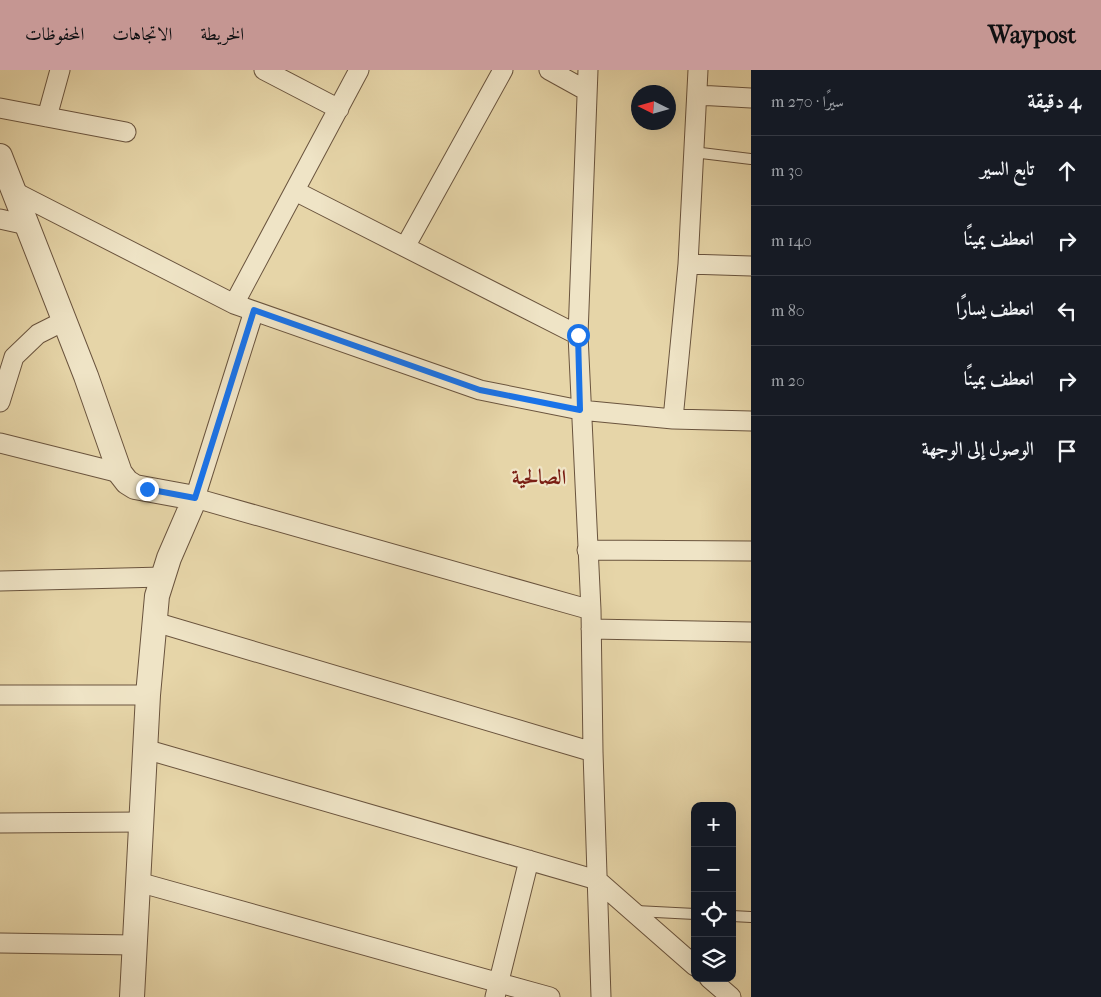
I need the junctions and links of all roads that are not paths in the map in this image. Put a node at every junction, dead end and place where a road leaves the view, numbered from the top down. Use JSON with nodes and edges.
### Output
{"nodes":[{"id":1,"x":60,"y":70,"type":"edge"},
{"id":2,"x":264,"y":70,"type":"edge"},
{"id":3,"x":359,"y":70,"type":"edge"},
{"id":4,"x":503,"y":70,"type":"edge"},
{"id":5,"x":548,"y":70,"type":"edge"},
{"id":6,"x":588,"y":70,"type":"edge"},
{"id":7,"x":698,"y":70,"type":"edge"},
{"id":8,"x":588,"y":91,"type":"junction"},
{"id":9,"x":697,"y":95,"type":"junction"},
{"id":10,"x":751,"y":98,"type":"edge"},
{"id":11,"x":0,"y":108,"type":"edge"},
{"id":12,"x":339,"y":109,"type":"junction"},
{"id":13,"x":48,"y":117,"type":"junction"},
{"id":14,"x":126,"y":132,"type":"dead end"},
{"id":15,"x":693,"y":152,"type":"junction"},
{"id":16,"x":0,"y":156,"type":"edge"},
{"id":17,"x":751,"y":159,"type":"edge"},
{"id":18,"x":13,"y":191,"type":"junction"},
{"id":19,"x":295,"y":191,"type":"junction"},
{"id":20,"x":0,"y":219,"type":"edge"},
{"id":21,"x":26,"y":225,"type":"junction"},
{"id":22,"x":405,"y":247,"type":"junction"},
{"id":23,"x":688,"y":264,"type":"junction"},
{"id":24,"x":751,"y":266,"type":"edge"},
{"id":25,"x":234,"y":304,"type":"junction"},
{"id":26,"x":254,"y":310,"type":"junction"},
{"id":27,"x":64,"y":321,"type":"junction"},
{"id":28,"x":578,"y":335,"type":"junction"},
{"id":29,"x":0,"y":402,"type":"edge"},
{"id":30,"x":580,"y":410,"type":"junction"},
{"id":31,"x":673,"y":419,"type":"junction"},
{"id":32,"x":751,"y":421,"type":"edge"},
{"id":33,"x":0,"y":443,"type":"edge"},
{"id":34,"x":120,"y":474,"type":"junction"},
{"id":35,"x":195,"y":498,"type":"junction"},
{"id":36,"x":587,"y":550,"type":"junction"},
{"id":37,"x":751,"y":551,"type":"edge"},
{"id":38,"x":163,"y":577,"type":"junction"},
{"id":39,"x":0,"y":581,"type":"edge"},
{"id":40,"x":591,"y":619,"type":"junction"},
{"id":41,"x":154,"y":622,"type":"junction"},
{"id":42,"x":751,"y":632,"type":"edge"},
{"id":43,"x":148,"y":695,"type":"junction"},
{"id":44,"x":0,"y":696,"type":"edge"},
{"id":45,"x":145,"y":750,"type":"junction"},
{"id":46,"x":593,"y":752,"type":"junction"},
{"id":47,"x":0,"y":822,"type":"edge"},
{"id":48,"x":141,"y":822,"type":"junction"},
{"id":49,"x":529,"y":860,"type":"junction"},
{"id":50,"x":597,"y":880,"type":"junction"},
{"id":51,"x":138,"y":882,"type":"junction"},
{"id":52,"x":632,"y":911,"type":"junction"},
{"id":53,"x":691,"y":914,"type":"edge"},
{"id":54,"x":736,"y":916,"type":"edge"},
{"id":55,"x":751,"y":917,"type":"edge"},
{"id":56,"x":0,"y":943,"type":"edge"},
{"id":57,"x":134,"y":945,"type":"junction"},
{"id":58,"x":691,"y":963,"type":"edge"},
{"id":59,"x":713,"y":982,"type":"edge"},
{"id":60,"x":496,"y":990,"type":"edge"},
{"id":61,"x":132,"y":997,"type":"edge"},
{"id":62,"x":550,"y":997,"type":"edge"},
{"id":63,"x":601,"y":997,"type":"edge"},
{"id":64,"x":730,"y":997,"type":"edge"}],
"edges":[{"from":1,"to":13,"type":"street"},
{"from":2,"to":12,"type":"street"},
{"from":3,"to":12,"type":"street"},
{"from":4,"to":22,"type":"street"},
{"from":5,"to":8,"type":"street"},
{"from":6,"to":8,"type":"street"},
{"from":7,"to":9,"type":"street"},
{"from":8,"to":28,"type":"street"},
{"from":9,"to":10,"type":"street"},
{"from":9,"to":15,"type":"street"},
{"from":11,"to":13,"type":"street"},
{"from":12,"to":19,"type":"street"},
{"from":13,"to":14,"type":"street"},
{"from":15,"to":17,"type":"lane"},
{"from":15,"to":23,"type":"street"},
{"from":16,"to":18,"type":"street"},
{"from":18,"to":21,"type":"street"},
{"from":18,"to":25,"type":"street"},
{"from":19,"to":22,"type":"street"},
{"from":19,"to":25,"type":"street"},
{"from":20,"to":21,"type":"street"},
{"from":21,"to":27,"type":"street"},
{"from":22,"to":28,"type":"street"},
{"from":23,"to":24,"type":"street"},
{"from":23,"to":31,"type":"street"},
{"from":25,"to":26,"type":"street"},
{"from":26,"to":30,"type":"street"},
{"from":26,"to":35,"type":"street"},
{"from":27,"to":29,"type":"street"},
{"from":27,"to":34,"type":"street"},
{"from":28,"to":30,"type":"street"},
{"from":30,"to":31,"type":"street"},
{"from":30,"to":36,"type":"street"},
{"from":31,"to":32,"type":"street"},
{"from":33,"to":34,"type":"street"},
{"from":34,"to":35,"type":"street"},
{"from":35,"to":38,"type":"street"},
{"from":35,"to":40,"type":"street"},
{"from":36,"to":37,"type":"street"},
{"from":36,"to":40,"type":"street"},
{"from":38,"to":39,"type":"street"},
{"from":38,"to":41,"type":"street"},
{"from":40,"to":42,"type":"street"},
{"from":40,"to":46,"type":"street"},
{"from":41,"to":43,"type":"street"},
{"from":41,"to":46,"type":"street"},
{"from":43,"to":44,"type":"street"},
{"from":43,"to":45,"type":"street"},
{"from":45,"to":48,"type":"street"},
{"from":45,"to":49,"type":"street"},
{"from":46,"to":50,"type":"street"},
{"from":47,"to":48,"type":"street"},
{"from":48,"to":51,"type":"street"},
{"from":49,"to":50,"type":"street"},
{"from":49,"to":60,"type":"street"},
{"from":50,"to":52,"type":"street"},
{"from":50,"to":63,"type":"street"},
{"from":51,"to":57,"type":"street"},
{"from":51,"to":60,"type":"street"},
{"from":52,"to":53,"type":"lane"},
{"from":52,"to":58,"type":"street"},
{"from":54,"to":55,"type":"lane"},
{"from":56,"to":57,"type":"street"},
{"from":57,"to":61,"type":"street"},
{"from":59,"to":64,"type":"street"},
{"from":60,"to":62,"type":"street"}]}
